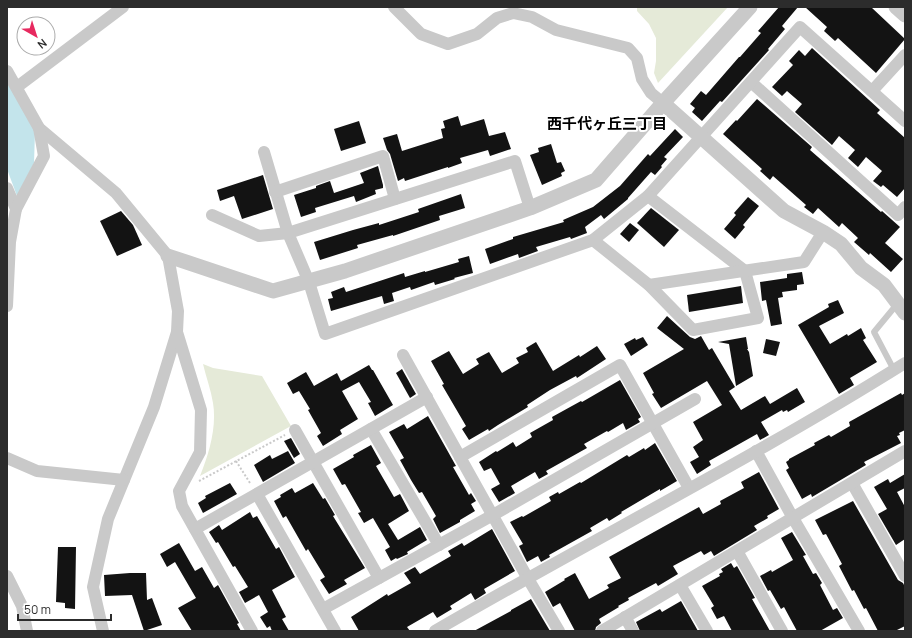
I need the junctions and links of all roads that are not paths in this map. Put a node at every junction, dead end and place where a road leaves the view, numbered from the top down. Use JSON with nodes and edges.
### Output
{"nodes":[{"id":1,"x":123,"y":7,"type":"edge"},
{"id":2,"x":394,"y":7,"type":"edge"},
{"id":3,"x":750,"y":7,"type":"edge"},
{"id":4,"x":896,"y":7,"type":"edge"},
{"id":5,"x":905,"y":15,"type":"edge"},
{"id":6,"x":905,"y":55,"type":"edge"},
{"id":7,"x":7,"y":72,"type":"edge"},
{"id":8,"x":751,"y":82,"type":"junction"},
{"id":9,"x":17,"y":87,"type":"junction"},
{"id":10,"x":872,"y":91,"type":"junction"},
{"id":11,"x":663,"y":103,"type":"junction"},
{"id":12,"x":905,"y":121,"type":"edge"},
{"id":13,"x":40,"y":128,"type":"junction"},
{"id":14,"x":701,"y":136,"type":"junction"},
{"id":15,"x":264,"y":152,"type":"dead end"},
{"id":16,"x":7,"y":188,"type":"edge"},
{"id":17,"x":275,"y":192,"type":"junction"},
{"id":18,"x":648,"y":196,"type":"junction"},
{"id":19,"x":394,"y":199,"type":"junction"},
{"id":20,"x":905,"y":207,"type":"edge"},
{"id":21,"x":530,"y":208,"type":"junction"},
{"id":22,"x":16,"y":209,"type":"junction"},
{"id":23,"x":212,"y":215,"type":"dead end"},
{"id":24,"x":823,"y":232,"type":"junction"},
{"id":25,"x":288,"y":233,"type":"junction"},
{"id":26,"x":593,"y":240,"type":"junction"},
{"id":27,"x":168,"y":256,"type":"junction"},
{"id":28,"x":745,"y":271,"type":"junction"},
{"id":29,"x":309,"y":282,"type":"junction"},
{"id":30,"x":649,"y":285,"type":"junction"},
{"id":31,"x":7,"y":306,"type":"edge"},
{"id":32,"x":902,"y":308,"type":"edge"},
{"id":33,"x":177,"y":332,"type":"junction"},
{"id":34,"x":403,"y":355,"type":"dead end"},
{"id":35,"x":905,"y":363,"type":"edge"},
{"id":36,"x":894,"y":370,"type":"junction"},
{"id":37,"x":427,"y":397,"type":"junction"},
{"id":38,"x":694,"y":399,"type":"dead end"},
{"id":39,"x":653,"y":424,"type":"junction"},
{"id":40,"x":371,"y":429,"type":"junction"},
{"id":41,"x":295,"y":430,"type":"road end"},
{"id":42,"x":756,"y":451,"type":"junction"},
{"id":43,"x":905,"y":452,"type":"edge"},
{"id":44,"x":460,"y":457,"type":"junction"},
{"id":45,"x":7,"y":458,"type":"edge"},
{"id":46,"x":314,"y":461,"type":"junction"},
{"id":47,"x":124,"y":480,"type":"junction"},
{"id":48,"x":852,"y":483,"type":"junction"},
{"id":49,"x":689,"y":488,"type":"junction"},
{"id":50,"x":257,"y":494,"type":"junction"},
{"id":51,"x":493,"y":516,"type":"junction"},
{"id":52,"x":793,"y":518,"type":"junction"},
{"id":53,"x":195,"y":529,"type":"junction"},
{"id":54,"x":439,"y":545,"type":"junction"},
{"id":55,"x":737,"y":551,"type":"junction"},
{"id":56,"x":7,"y":576,"type":"edge"},
{"id":57,"x":905,"y":576,"type":"edge"},
{"id":58,"x":527,"y":577,"type":"junction"},
{"id":59,"x":379,"y":578,"type":"junction"},
{"id":60,"x":680,"y":585,"type":"junction"},
{"id":61,"x":323,"y":609,"type":"junction"},
{"id":62,"x":625,"y":617,"type":"junction"},
{"id":63,"x":27,"y":631,"type":"edge"},
{"id":64,"x":102,"y":631,"type":"edge"},
{"id":65,"x":252,"y":631,"type":"edge"},
{"id":66,"x":335,"y":631,"type":"edge"},
{"id":67,"x":434,"y":631,"type":"edge"},
{"id":68,"x":559,"y":631,"type":"edge"},
{"id":69,"x":602,"y":631,"type":"edge"},
{"id":70,"x":633,"y":631,"type":"edge"},
{"id":71,"x":707,"y":631,"type":"edge"},
{"id":72,"x":782,"y":631,"type":"edge"},
{"id":73,"x":859,"y":631,"type":"edge"}],
"edges":[{"from":1,"to":9,"type":"street"},
{"from":2,"to":11,"type":"street"},
{"from":3,"to":11,"type":"street"},
{"from":4,"to":5,"type":"street"},
{"from":6,"to":10,"type":"street"},
{"from":7,"to":9,"type":"street"},
{"from":8,"to":10,"type":"street"},
{"from":8,"to":14,"type":"street"},
{"from":8,"to":20,"type":"street"},
{"from":9,"to":13,"type":"street"},
{"from":10,"to":12,"type":"street"},
{"from":11,"to":14,"type":"street"},
{"from":11,"to":21,"type":"street"},
{"from":13,"to":22,"type":"street"},
{"from":13,"to":27,"type":"street"},
{"from":14,"to":18,"type":"street"},
{"from":14,"to":24,"type":"street"},
{"from":15,"to":17,"type":"street"},
{"from":16,"to":22,"type":"street"},
{"from":17,"to":19,"type":"street"},
{"from":17,"to":25,"type":"street"},
{"from":18,"to":26,"type":"street"},
{"from":18,"to":28,"type":"street"},
{"from":19,"to":21,"type":"street"},
{"from":19,"to":25,"type":"street"},
{"from":21,"to":29,"type":"street"},
{"from":22,"to":31,"type":"street"},
{"from":23,"to":25,"type":"street"},
{"from":24,"to":28,"type":"street"},
{"from":24,"to":32,"type":"street"},
{"from":25,"to":29,"type":"street"},
{"from":26,"to":29,"type":"street"},
{"from":26,"to":30,"type":"street"},
{"from":27,"to":29,"type":"street"},
{"from":27,"to":33,"type":"street"},
{"from":28,"to":30,"type":"street"},
{"from":28,"to":30,"type":"street"},
{"from":32,"to":36,"type":"lane"},
{"from":33,"to":47,"type":"street"},
{"from":33,"to":53,"type":"street"},
{"from":34,"to":37,"type":"street"},
{"from":35,"to":36,"type":"street"},
{"from":36,"to":42,"type":"street"},
{"from":37,"to":40,"type":"street"},
{"from":37,"to":44,"type":"street"},
{"from":38,"to":39,"type":"street"},
{"from":39,"to":44,"type":"street"},
{"from":39,"to":49,"type":"street"},
{"from":39,"to":51,"type":"street"},
{"from":40,"to":46,"type":"street"},
{"from":40,"to":54,"type":"street"},
{"from":41,"to":46,"type":"street"},
{"from":42,"to":49,"type":"street"},
{"from":42,"to":52,"type":"street"},
{"from":43,"to":48,"type":"street"},
{"from":44,"to":51,"type":"street"},
{"from":45,"to":47,"type":"street"},
{"from":46,"to":50,"type":"street"},
{"from":46,"to":59,"type":"street"},
{"from":47,"to":64,"type":"street"},
{"from":48,"to":52,"type":"street"},
{"from":48,"to":57,"type":"street"},
{"from":49,"to":58,"type":"street"},
{"from":50,"to":53,"type":"street"},
{"from":50,"to":61,"type":"street"},
{"from":51,"to":54,"type":"street"},
{"from":51,"to":58,"type":"street"},
{"from":52,"to":55,"type":"street"},
{"from":52,"to":73,"type":"street"},
{"from":53,"to":65,"type":"street"},
{"from":54,"to":59,"type":"street"},
{"from":55,"to":60,"type":"street"},
{"from":55,"to":72,"type":"street"},
{"from":56,"to":63,"type":"street"},
{"from":58,"to":67,"type":"street"},
{"from":58,"to":68,"type":"street"},
{"from":59,"to":61,"type":"street"},
{"from":60,"to":62,"type":"street"},
{"from":60,"to":71,"type":"street"},
{"from":61,"to":66,"type":"street"},
{"from":62,"to":69,"type":"street"},
{"from":62,"to":70,"type":"street"}]}
